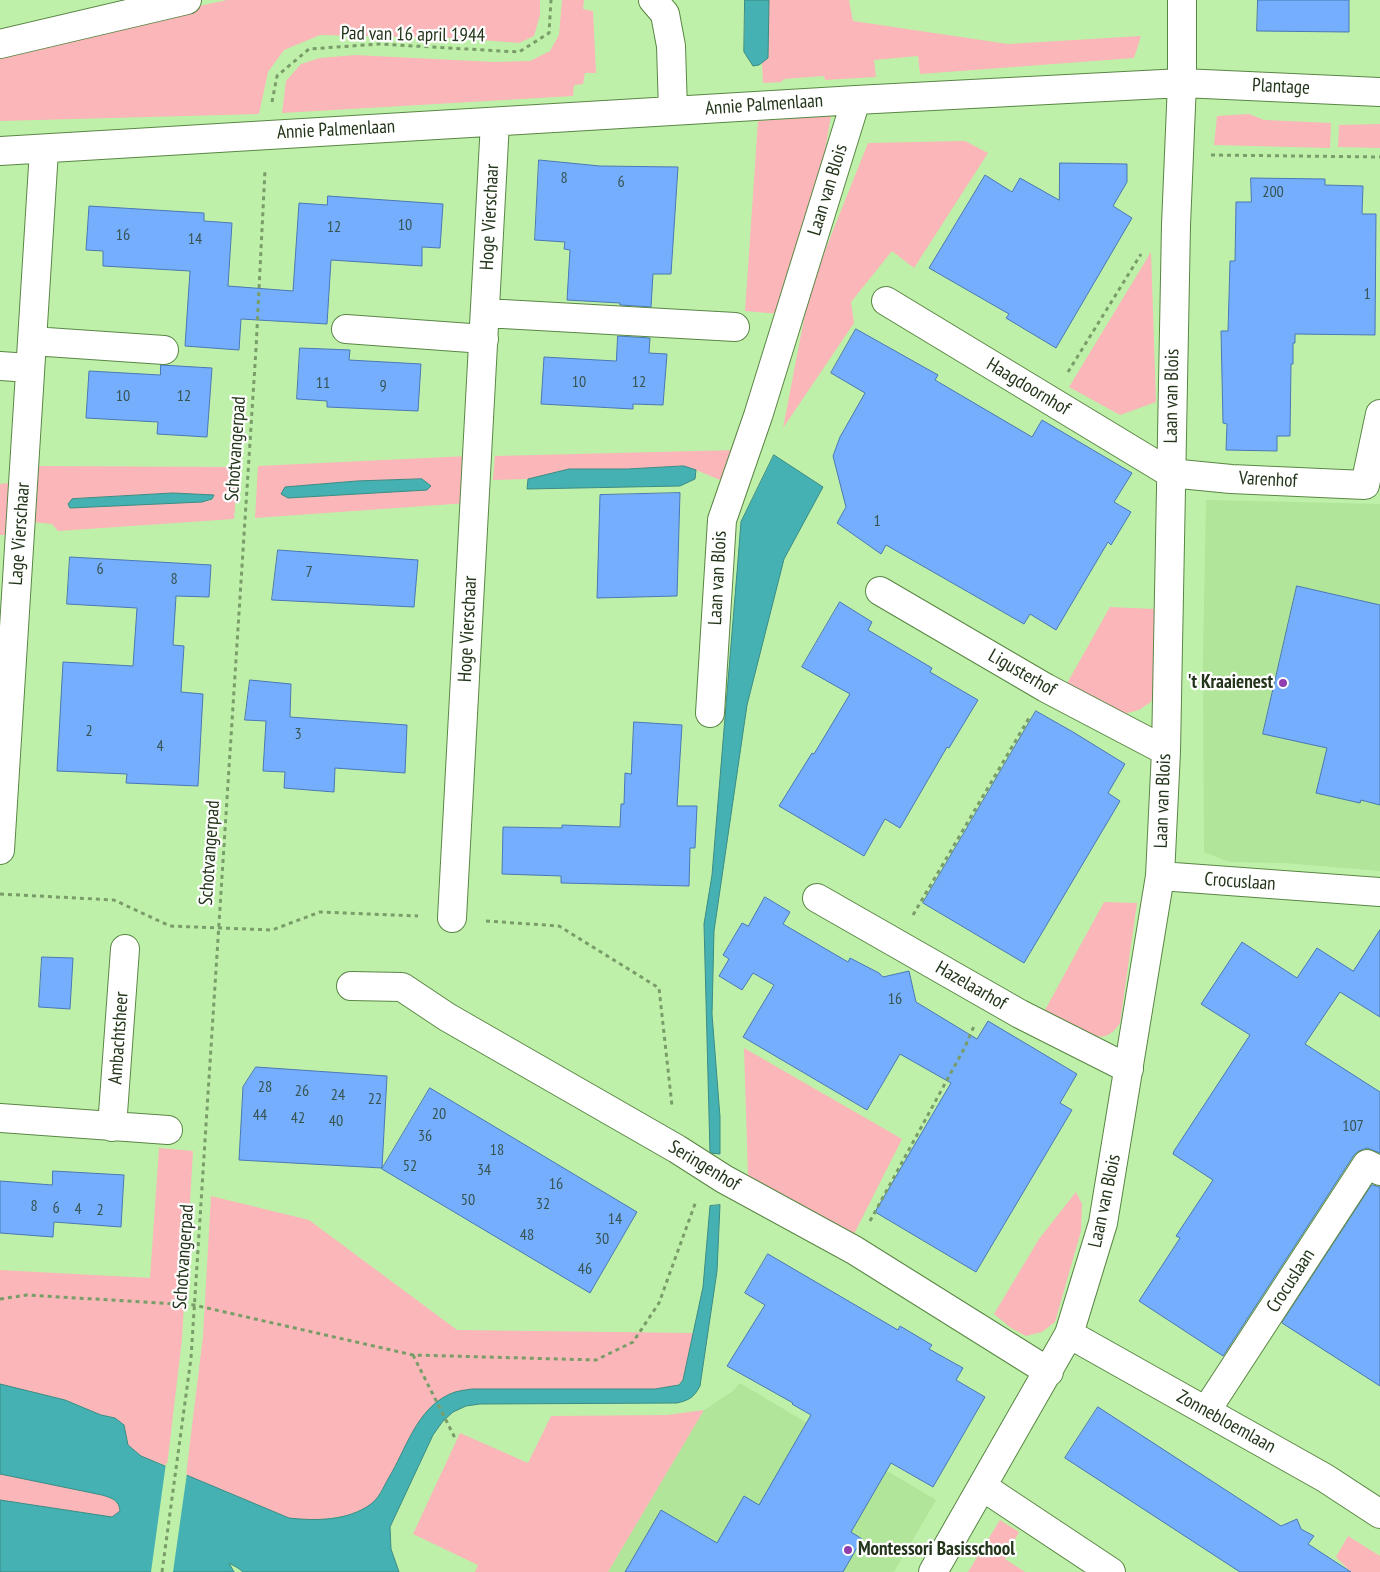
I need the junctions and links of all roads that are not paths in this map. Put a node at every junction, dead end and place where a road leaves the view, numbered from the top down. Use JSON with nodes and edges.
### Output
{"nodes":[{"id":1,"x":187,"y":0,"type":"edge"},
{"id":2,"x":652,"y":0,"type":"edge"},
{"id":3,"x":1182,"y":0,"type":"edge"},
{"id":4,"x":0,"y":44,"type":"edge"},
{"id":5,"x":1182,"y":83,"type":"junction"},
{"id":6,"x":1380,"y":92,"type":"edge"},
{"id":7,"x":856,"y":100,"type":"junction"},
{"id":8,"x":673,"y":111,"type":"junction"},
{"id":9,"x":495,"y":122,"type":"junction"},
{"id":10,"x":44,"y":150,"type":"junction"},
{"id":11,"x":0,"y":151,"type":"edge"},
{"id":12,"x":886,"y":301,"type":"dead end"},
{"id":13,"x":484,"y":326,"type":"junction"},
{"id":14,"x":735,"y":327,"type":"dead end"},
{"id":15,"x":346,"y":330,"type":"dead end"},
{"id":16,"x":32,"y":341,"type":"junction"},
{"id":17,"x":164,"y":350,"type":"dead end"},
{"id":18,"x":0,"y":366,"type":"edge"},
{"id":19,"x":30,"y":368,"type":"junction"},
{"id":20,"x":1380,"y":414,"type":"edge"},
{"id":21,"x":1170,"y":473,"type":"junction"},
{"id":22,"x":880,"y":591,"type":"dead end"},
{"id":23,"x":710,"y":714,"type":"dead end"},
{"id":24,"x":1166,"y":751,"type":"junction"},
{"id":25,"x":0,"y":850,"type":"edge"},
{"id":26,"x":1160,"y":876,"type":"junction"},
{"id":27,"x":1380,"y":892,"type":"edge"},
{"id":28,"x":817,"y":898,"type":"dead end"},
{"id":29,"x":452,"y":918,"type":"dead end"},
{"id":30,"x":125,"y":950,"type":"dead end"},
{"id":31,"x":351,"y":986,"type":"dead end"},
{"id":32,"x":1129,"y":1069,"type":"junction"},
{"id":33,"x":0,"y":1118,"type":"edge"},
{"id":34,"x":112,"y":1127,"type":"junction"},
{"id":35,"x":168,"y":1130,"type":"dead end"},
{"id":36,"x":1380,"y":1171,"type":"edge"},
{"id":37,"x":1069,"y":1334,"type":"junction"},
{"id":38,"x":1049,"y":1372,"type":"junction"},
{"id":39,"x":1206,"y":1411,"type":"junction"},
{"id":40,"x":983,"y":1487,"type":"junction"},
{"id":41,"x":1380,"y":1514,"type":"edge"},
{"id":42,"x":933,"y":1572,"type":"edge"},
{"id":43,"x":1111,"y":1572,"type":"edge"}],
"edges":[{"from":1,"to":4,"type":"street"},
{"from":2,"to":8,"type":"street"},
{"from":3,"to":5,"type":"street","name":"Laan van Blois"},
{"from":5,"to":6,"type":"street","name":"Plantage"},
{"from":5,"to":7,"type":"street"},
{"from":5,"to":21,"type":"street","name":"Laan van Blois"},
{"from":7,"to":8,"type":"street","name":"Annie Palmenlaan"},
{"from":7,"to":23,"type":"street","name":"Laan van Blois"},
{"from":8,"to":9,"type":"street","name":"Annie Palmenlaan"},
{"from":9,"to":10,"type":"street","name":"Annie Palmenlaan"},
{"from":9,"to":13,"type":"street","name":"Hoge Vierschaar"},
{"from":10,"to":11,"type":"street","name":"Annie Palmenlaan"},
{"from":10,"to":16,"type":"street","name":"Lage Vierschaar"},
{"from":12,"to":21,"type":"street","name":"Haagdoornhof"},
{"from":13,"to":14,"type":"street"},
{"from":13,"to":15,"type":"street"},
{"from":13,"to":29,"type":"street","name":"Hoge Vierschaar"},
{"from":16,"to":17,"type":"street"},
{"from":16,"to":19,"type":"street","name":"Lage Vierschaar"},
{"from":18,"to":19,"type":"street"},
{"from":19,"to":25,"type":"street","name":"Lage Vierschaar"},
{"from":20,"to":21,"type":"street","name":"Varenhof"},
{"from":21,"to":24,"type":"street","name":"Laan van Blois"},
{"from":22,"to":24,"type":"street","name":"Ligusterhof"},
{"from":24,"to":26,"type":"street","name":"Laan van Blois"},
{"from":26,"to":27,"type":"street","name":"Crocuslaan"},
{"from":26,"to":32,"type":"street","name":"Laan van Blois"},
{"from":28,"to":32,"type":"street","name":"Hazelaarhof"},
{"from":30,"to":34,"type":"street","name":"Ambachtsheer"},
{"from":31,"to":38,"type":"street","name":"Seringenhof"},
{"from":32,"to":37,"type":"street","name":"Laan van Blois"},
{"from":33,"to":34,"type":"street"},
{"from":34,"to":35,"type":"street"},
{"from":36,"to":39,"type":"street","name":"Crocuslaan"},
{"from":37,"to":38,"type":"street","name":"Laan van Blois"},
{"from":37,"to":39,"type":"street","name":"Zonnebloemlaan"},
{"from":38,"to":40,"type":"street","name":"Laan van Blois"},
{"from":39,"to":41,"type":"street","name":"Zonnebloemlaan"},
{"from":40,"to":42,"type":"street","name":"Laan van Blois"},
{"from":40,"to":43,"type":"street"}]}
